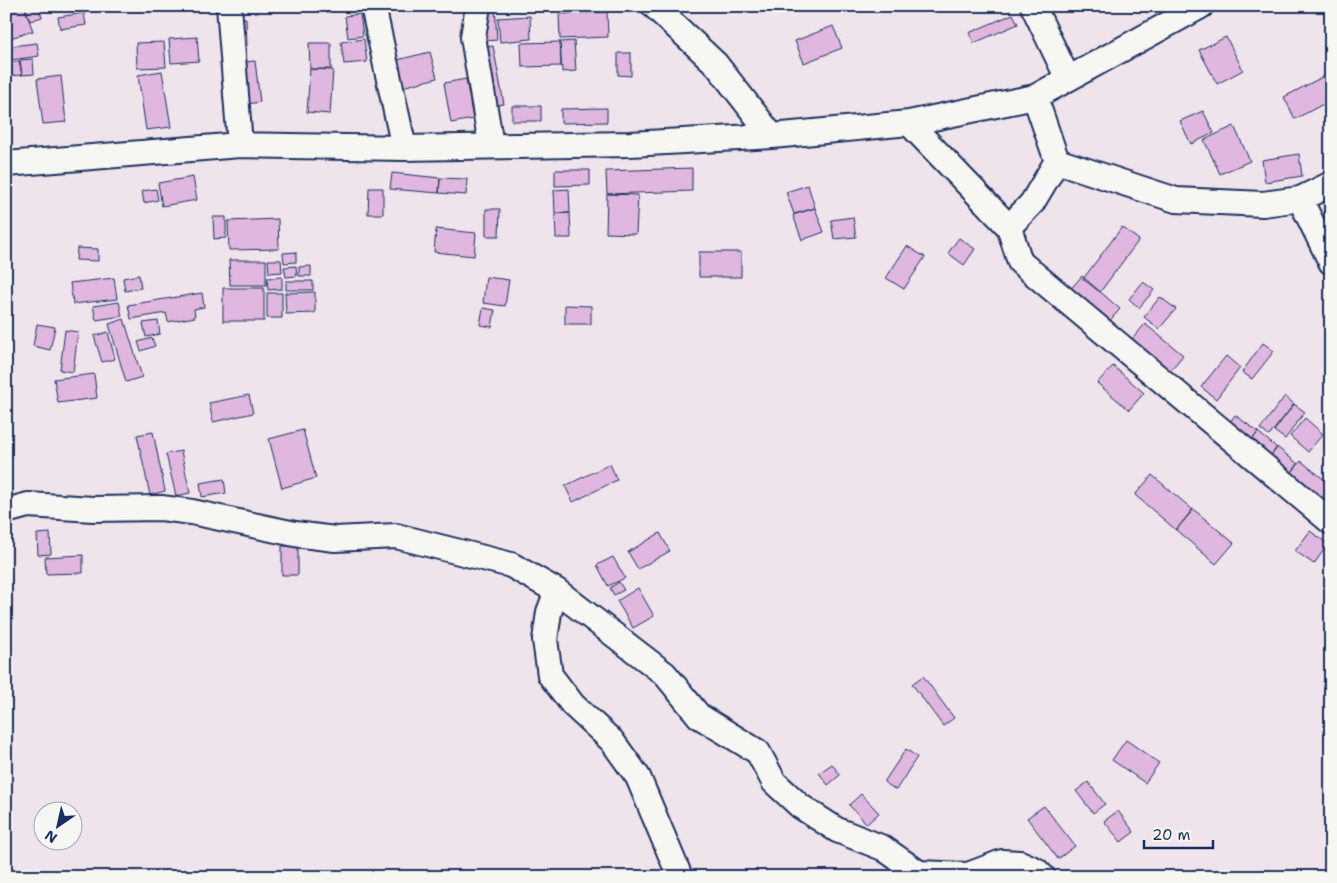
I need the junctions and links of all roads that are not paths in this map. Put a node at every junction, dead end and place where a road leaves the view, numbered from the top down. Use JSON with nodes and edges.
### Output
{"nodes":[{"id":1,"x":229,"y":6,"type":"edge"},
{"id":2,"x":373,"y":6,"type":"edge"},
{"id":3,"x":478,"y":6,"type":"edge"},
{"id":4,"x":654,"y":6,"type":"edge"},
{"id":5,"x":1033,"y":6,"type":"edge"},
{"id":6,"x":1201,"y":6,"type":"edge"},
{"id":7,"x":1068,"y":79,"type":"junction"},
{"id":8,"x":1035,"y":97,"type":"junction"},
{"id":9,"x":909,"y":123,"type":"junction"},
{"id":10,"x":772,"y":136,"type":"junction"},
{"id":11,"x":240,"y":145,"type":"junction"},
{"id":12,"x":491,"y":145,"type":"junction"},
{"id":13,"x":404,"y":148,"type":"junction"},
{"id":14,"x":1057,"y":161,"type":"junction"},
{"id":15,"x":6,"y":164,"type":"edge"},
{"id":16,"x":1331,"y":184,"type":"edge"},
{"id":17,"x":1300,"y":199,"type":"junction"},
{"id":18,"x":1009,"y":227,"type":"junction"},
{"id":19,"x":1331,"y":262,"type":"edge"},
{"id":20,"x":6,"y":511,"type":"edge"},
{"id":21,"x":1331,"y":522,"type":"edge"},
{"id":22,"x":557,"y":590,"type":"junction"},
{"id":23,"x":680,"y":877,"type":"edge"},
{"id":24,"x":1043,"y":877,"type":"edge"}],
"edges":[{"from":1,"to":11,"type":"street"},
{"from":2,"to":13,"type":"street"},
{"from":3,"to":12,"type":"street"},
{"from":4,"to":10,"type":"street"},
{"from":5,"to":7,"type":"street"},
{"from":6,"to":7,"type":"street"},
{"from":7,"to":8,"type":"street"},
{"from":8,"to":9,"type":"street"},
{"from":8,"to":14,"type":"street"},
{"from":9,"to":10,"type":"street"},
{"from":9,"to":18,"type":"street"},
{"from":10,"to":12,"type":"street"},
{"from":11,"to":13,"type":"street"},
{"from":11,"to":15,"type":"street"},
{"from":12,"to":13,"type":"street"},
{"from":14,"to":17,"type":"street"},
{"from":14,"to":18,"type":"street"},
{"from":16,"to":17,"type":"street"},
{"from":17,"to":19,"type":"street"},
{"from":18,"to":21,"type":"street"},
{"from":20,"to":22,"type":"street"},
{"from":22,"to":23,"type":"street"},
{"from":22,"to":24,"type":"street"}]}
